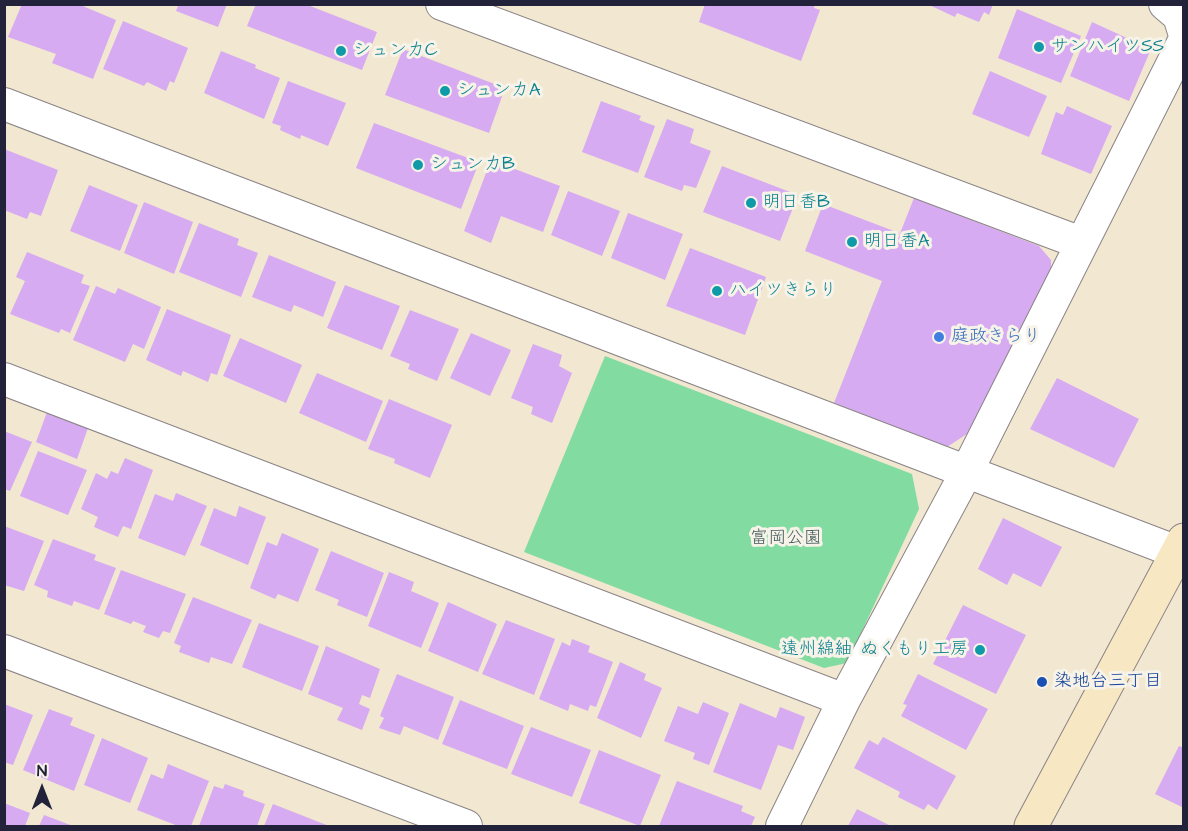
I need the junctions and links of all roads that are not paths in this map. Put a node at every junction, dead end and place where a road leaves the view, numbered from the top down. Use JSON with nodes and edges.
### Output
{"nodes":[{"id":1,"x":442,"y":4,"type":"edge"},
{"id":2,"x":1165,"y":4,"type":"edge"},
{"id":3,"x":1184,"y":32,"type":"edge"},
{"id":4,"x":1184,"y":41,"type":"edge"},
{"id":5,"x":4,"y":104,"type":"edge"},
{"id":6,"x":1081,"y":243,"type":"junction"},
{"id":7,"x":4,"y":378,"type":"edge"},
{"id":8,"x":966,"y":473,"type":"junction"},
{"id":9,"x":1180,"y":546,"type":"edge"},
{"id":10,"x":4,"y":651,"type":"edge"},
{"id":11,"x":844,"y":700,"type":"junction"},
{"id":12,"x":466,"y":826,"type":"edge"},
{"id":13,"x":782,"y":826,"type":"edge"},
{"id":14,"x":1031,"y":826,"type":"edge"}],
"edges":[{"from":1,"to":6,"type":"street"},
{"from":2,"to":3,"type":"street"},
{"from":4,"to":6,"type":"street"},
{"from":5,"to":8,"type":"street"},
{"from":6,"to":8,"type":"street"},
{"from":7,"to":11,"type":"street"},
{"from":8,"to":9,"type":"street"},
{"from":8,"to":11,"type":"street"},
{"from":9,"to":14,"type":"street"},
{"from":10,"to":12,"type":"street"},
{"from":11,"to":13,"type":"street"}]}
